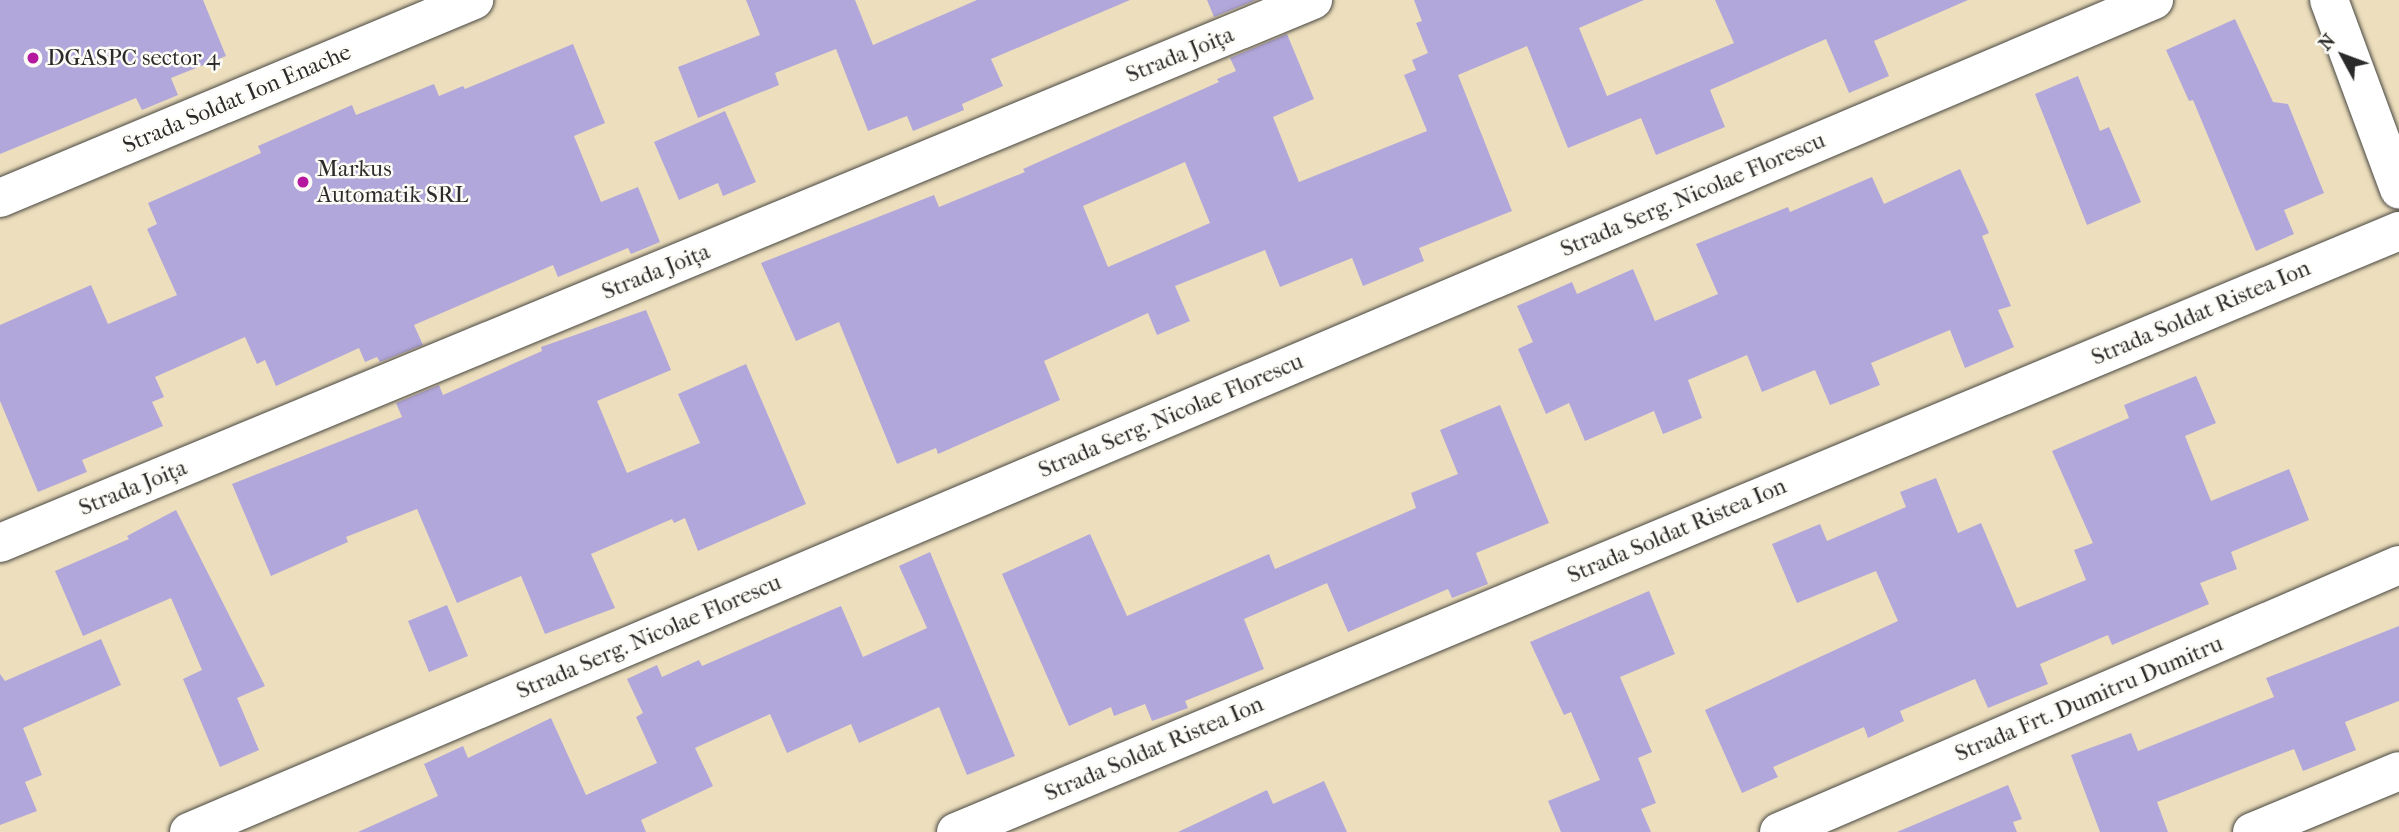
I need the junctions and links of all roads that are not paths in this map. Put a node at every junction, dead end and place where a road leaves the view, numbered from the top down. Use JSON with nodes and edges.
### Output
{"nodes":[{"id":1,"x":474,"y":0,"type":"edge"},
{"id":2,"x":1313,"y":0,"type":"edge"},
{"id":3,"x":2154,"y":0,"type":"edge"},
{"id":4,"x":2329,"y":0,"type":"edge"},
{"id":5,"x":2399,"y":189,"type":"edge"},
{"id":6,"x":0,"y":198,"type":"edge"},
{"id":7,"x":2399,"y":231,"type":"edge"},
{"id":8,"x":0,"y":543,"type":"edge"},
{"id":9,"x":2399,"y":565,"type":"edge"},
{"id":10,"x":2399,"y":771,"type":"edge"},
{"id":11,"x":189,"y":832,"type":"edge"},
{"id":12,"x":956,"y":832,"type":"edge"},
{"id":13,"x":1779,"y":832,"type":"edge"},
{"id":14,"x":2252,"y":832,"type":"edge"}],
"edges":[{"from":1,"to":6,"type":"street","name":"Strada Soldat Ion Enache"},
{"from":2,"to":8,"type":"street","name":"Strada Joița"},
{"from":3,"to":11,"type":"street","name":"Strada Serg. Nicolae Florescu"},
{"from":4,"to":5,"type":"street"},
{"from":7,"to":12,"type":"street","name":"Strada Soldat Ristea Ion"},
{"from":9,"to":13,"type":"street","name":"Strada Frt. Dumitru Dumitru"},
{"from":10,"to":14,"type":"street"}]}
